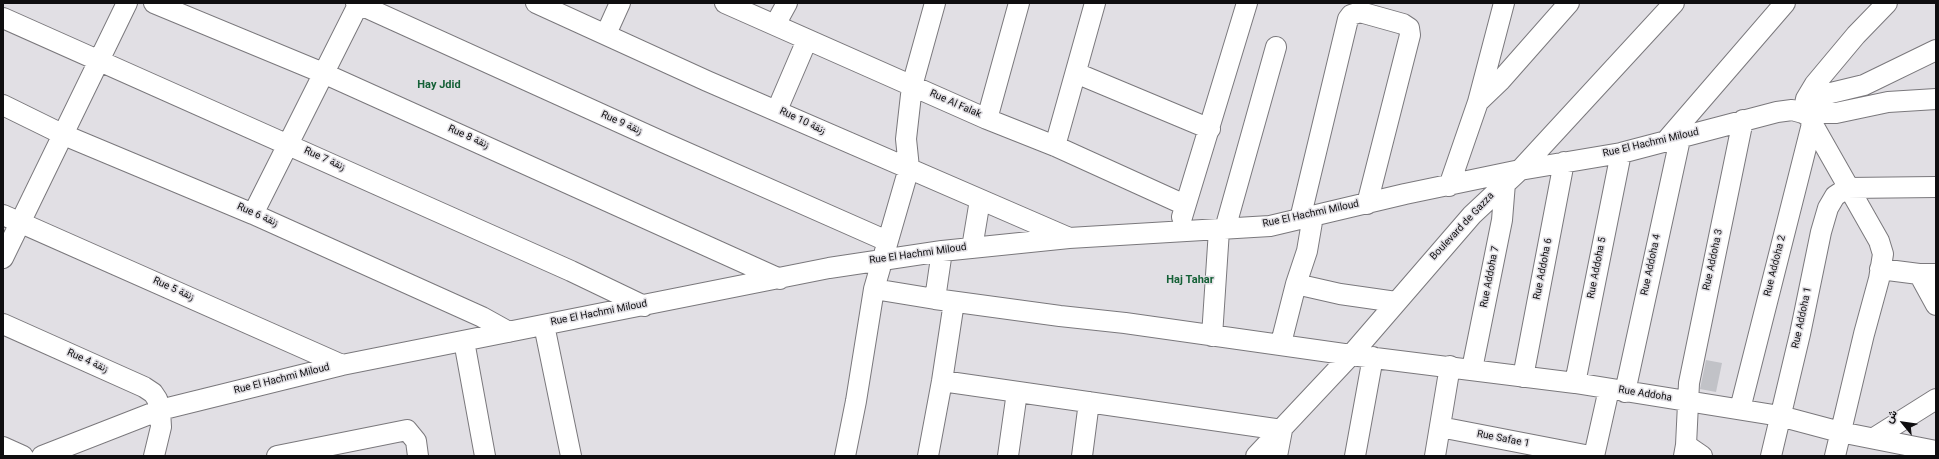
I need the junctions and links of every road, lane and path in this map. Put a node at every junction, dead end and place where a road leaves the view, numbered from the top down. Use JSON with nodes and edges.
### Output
{"nodes":[{"id":1,"x":127,"y":3,"type":"edge"},
{"id":2,"x":154,"y":3,"type":"edge"},
{"id":3,"x":358,"y":3,"type":"edge"},
{"id":4,"x":536,"y":3,"type":"edge"},
{"id":5,"x":620,"y":3,"type":"edge"},
{"id":6,"x":725,"y":3,"type":"edge"},
{"id":7,"x":787,"y":3,"type":"edge"},
{"id":8,"x":934,"y":3,"type":"edge"},
{"id":9,"x":1019,"y":3,"type":"edge"},
{"id":10,"x":1094,"y":3,"type":"edge"},
{"id":11,"x":1247,"y":3,"type":"edge"},
{"id":12,"x":1504,"y":3,"type":"edge"},
{"id":13,"x":1569,"y":3,"type":"edge"},
{"id":14,"x":1674,"y":3,"type":"edge"},
{"id":15,"x":1784,"y":3,"type":"edge"},
{"id":16,"x":1887,"y":3,"type":"edge"},
{"id":17,"x":3,"y":18,"type":"edge"},
{"id":18,"x":775,"y":25,"type":"junction"},
{"id":19,"x":606,"y":34,"type":"junction"},
{"id":20,"x":807,"y":40,"type":"junction"},
{"id":21,"x":1276,"y":47,"type":"dead end"},
{"id":22,"x":1936,"y":50,"type":"edge"},
{"id":23,"x":99,"y":60,"type":"junction"},
{"id":24,"x":323,"y":73,"type":"junction"},
{"id":25,"x":1076,"y":73,"type":"junction"},
{"id":26,"x":912,"y":86,"type":"junction"},
{"id":27,"x":1936,"y":99,"type":"edge"},
{"id":28,"x":1478,"y":102,"type":"junction"},
{"id":29,"x":3,"y":105,"type":"edge"},
{"id":30,"x":777,"y":110,"type":"junction"},
{"id":31,"x":1807,"y":112,"type":"junction"},
{"id":32,"x":987,"y":119,"type":"junction"},
{"id":33,"x":1743,"y":120,"type":"junction"},
{"id":34,"x":1210,"y":129,"type":"junction"},
{"id":35,"x":64,"y":135,"type":"junction"},
{"id":36,"x":1672,"y":140,"type":"junction"},
{"id":37,"x":288,"y":144,"type":"junction"},
{"id":38,"x":1055,"y":146,"type":"junction"},
{"id":39,"x":1621,"y":153,"type":"junction"},
{"id":40,"x":1564,"y":162,"type":"junction"},
{"id":41,"x":909,"y":168,"type":"junction"},
{"id":42,"x":1520,"y":170,"type":"junction"},
{"id":43,"x":1505,"y":183,"type":"junction"},
{"id":44,"x":1449,"y":186,"type":"junction"},
{"id":45,"x":1936,"y":187,"type":"edge"},
{"id":46,"x":1847,"y":188,"type":"junction"},
{"id":47,"x":980,"y":200,"type":"junction"},
{"id":48,"x":1367,"y":204,"type":"junction"},
{"id":49,"x":1186,"y":205,"type":"junction"},
{"id":50,"x":253,"y":214,"type":"junction"},
{"id":51,"x":1306,"y":217,"type":"junction"},
{"id":52,"x":12,"y":219,"type":"edge"},
{"id":53,"x":1222,"y":229,"type":"junction"},
{"id":54,"x":1178,"y":232,"type":"junction"},
{"id":55,"x":1069,"y":238,"type":"junction"},
{"id":56,"x":888,"y":241,"type":"junction"},
{"id":57,"x":972,"y":248,"type":"junction"},
{"id":58,"x":942,"y":251,"type":"junction"},
{"id":59,"x":3,"y":258,"type":"edge"},
{"id":60,"x":881,"y":260,"type":"junction"},
{"id":61,"x":1880,"y":269,"type":"junction"},
{"id":62,"x":1927,"y":274,"type":"edge"},
{"id":63,"x":780,"y":279,"type":"junction"},
{"id":64,"x":1296,"y":284,"type":"junction"},
{"id":65,"x":874,"y":288,"type":"junction"},
{"id":66,"x":944,"y":301,"type":"junction"},
{"id":67,"x":1396,"y":302,"type":"junction"},
{"id":68,"x":1936,"y":305,"type":"edge"},
{"id":69,"x":644,"y":306,"type":"junction"},
{"id":70,"x":3,"y":324,"type":"edge"},
{"id":71,"x":544,"y":324,"type":"junction"},
{"id":72,"x":509,"y":332,"type":"junction"},
{"id":73,"x":1212,"y":336,"type":"junction"},
{"id":74,"x":464,"y":341,"type":"junction"},
{"id":75,"x":1281,"y":344,"type":"junction"},
{"id":76,"x":1351,"y":355,"type":"junction"},
{"id":77,"x":1373,"y":357,"type":"junction"},
{"id":78,"x":342,"y":365,"type":"junction"},
{"id":79,"x":1450,"y":366,"type":"junction"},
{"id":80,"x":1472,"y":369,"type":"junction"},
{"id":81,"x":1523,"y":377,"type":"junction"},
{"id":82,"x":942,"y":381,"type":"junction"},
{"id":83,"x":1575,"y":383,"type":"junction"},
{"id":84,"x":1617,"y":391,"type":"junction"},
{"id":85,"x":1017,"y":392,"type":"junction"},
{"id":86,"x":1936,"y":400,"type":"edge"},
{"id":87,"x":1689,"y":401,"type":"junction"},
{"id":88,"x":1089,"y":402,"type":"junction"},
{"id":89,"x":1740,"y":409,"type":"junction"},
{"id":90,"x":160,"y":410,"type":"junction"},
{"id":91,"x":1780,"y":416,"type":"junction"},
{"id":92,"x":1440,"y":427,"type":"junction"},
{"id":93,"x":1282,"y":430,"type":"junction"},
{"id":94,"x":1840,"y":432,"type":"junction"},
{"id":95,"x":1874,"y":438,"type":"junction"},
{"id":96,"x":3,"y":447,"type":"edge"},
{"id":97,"x":1936,"y":451,"type":"edge"},
{"id":98,"x":1691,"y":452,"type":"edge"},
{"id":99,"x":23,"y":456,"type":"edge"},
{"id":100,"x":42,"y":456,"type":"edge"},
{"id":101,"x":154,"y":456,"type":"edge"},
{"id":102,"x":277,"y":456,"type":"edge"},
{"id":103,"x":418,"y":456,"type":"edge"},
{"id":104,"x":485,"y":456,"type":"edge"},
{"id":105,"x":571,"y":456,"type":"edge"},
{"id":106,"x":845,"y":456,"type":"edge"},
{"id":107,"x":928,"y":456,"type":"edge"},
{"id":108,"x":1008,"y":456,"type":"edge"},
{"id":109,"x":1082,"y":456,"type":"edge"},
{"id":110,"x":1256,"y":456,"type":"edge"},
{"id":111,"x":1277,"y":456,"type":"edge"},
{"id":112,"x":1355,"y":456,"type":"edge"},
{"id":113,"x":1435,"y":456,"type":"edge"},
{"id":114,"x":1590,"y":456,"type":"edge"},
{"id":115,"x":1594,"y":456,"type":"edge"},
{"id":116,"x":1771,"y":456,"type":"edge"},
{"id":117,"x":1835,"y":456,"type":"edge"}],
"edges":[{"from":1,"to":23,"type":"street"},
{"from":2,"to":24,"type":"street","name":"Rue 8 زنقة"},
{"from":3,"to":24,"type":"street"},
{"from":3,"to":56,"type":"street","name":"Rue 9 زنقة"},
{"from":4,"to":19,"type":"street","name":"Rue 10 زنقة"},
{"from":5,"to":19,"type":"street"},
{"from":6,"to":18,"type":"street","name":"Rue Al Falak"},
{"from":7,"to":18,"type":"street"},
{"from":8,"to":26,"type":"street"},
{"from":9,"to":32,"type":"street"},
{"from":10,"to":25,"type":"street"},
{"from":11,"to":34,"type":"street"},
{"from":12,"to":28,"type":"street"},
{"from":13,"to":28,"type":"street"},
{"from":14,"to":42,"type":"street","name":"Boulevard de Gazza"},
{"from":15,"to":36,"type":"street"},
{"from":16,"to":31,"type":"street","name":"Rue Addoha 2"},
{"from":17,"to":23,"type":"street","name":"Rue 7 زنقة"},
{"from":18,"to":20,"type":"street","name":"Rue Al Falak"},
{"from":19,"to":30,"type":"street","name":"Rue 10 زنقة"},
{"from":20,"to":26,"type":"street","name":"Rue Al Falak"},
{"from":20,"to":30,"type":"street"},
{"from":21,"to":53,"type":"street"},
{"from":22,"to":31,"type":"street"},
{"from":23,"to":35,"type":"street"},
{"from":23,"to":37,"type":"street","name":"Rue 7 زنقة"},
{"from":24,"to":37,"type":"street"},
{"from":24,"to":63,"type":"street","name":"Rue 8 زنقة"},
{"from":25,"to":34,"type":"street"},
{"from":25,"to":38,"type":"street"},
{"from":26,"to":32,"type":"street","name":"Rue Al Falak"},
{"from":26,"to":41,"type":"street"},
{"from":27,"to":31,"type":"street"},
{"from":28,"to":44,"type":"street"},
{"from":29,"to":35,"type":"street","name":"Rue 6 زنقة"},
{"from":30,"to":41,"type":"street","name":"Rue 10 زنقة"},
{"from":31,"to":33,"type":"street","name":"Rue El Hachmi Miloud"},
{"from":31,"to":46,"type":"street"},
{"from":31,"to":89,"type":"street","name":"Rue Addoha 2"},
{"from":32,"to":38,"type":"street","name":"Rue Al Falak"},
{"from":33,"to":36,"type":"street","name":"Rue El Hachmi Miloud"},
{"from":33,"to":87,"type":"street","name":"Rue Addoha 3"},
{"from":34,"to":49,"type":"street"},
{"from":35,"to":50,"type":"street","name":"Rue 6 زنقة"},
{"from":35,"to":52,"type":"street"},
{"from":36,"to":39,"type":"street","name":"Rue El Hachmi Miloud"},
{"from":36,"to":84,"type":"street","name":"Rue Addoha 4"},
{"from":37,"to":50,"type":"street"},
{"from":37,"to":69,"type":"street","name":"Rue 7 زنقة"},
{"from":38,"to":49,"type":"street","name":"Rue Al Falak"},
{"from":39,"to":40,"type":"street","name":"Rue El Hachmi Miloud"},
{"from":39,"to":83,"type":"street","name":"Rue Addoha 5"},
{"from":40,"to":42,"type":"street","name":"Rue El Hachmi Miloud"},
{"from":40,"to":81,"type":"street","name":"Rue Addoha 6"},
{"from":41,"to":47,"type":"street","name":"Rue 10 زنقة"},
{"from":41,"to":56,"type":"street"},
{"from":42,"to":43,"type":"street","name":"Boulevard de Gazza"},
{"from":42,"to":44,"type":"street","name":"Rue El Hachmi Miloud"},
{"from":43,"to":67,"type":"street","name":"Boulevard de Gazza"},
{"from":43,"to":80,"type":"street","name":"Rue Addoha 7"},
{"from":44,"to":48,"type":"street","name":"Rue El Hachmi Miloud"},
{"from":45,"to":46,"type":"street"},
{"from":46,"to":61,"type":"street"},
{"from":46,"to":91,"type":"street","name":"Rue Addoha 1"},
{"from":47,"to":55,"type":"street","name":"Rue 10 زنقة"},
{"from":47,"to":57,"type":"street"},
{"from":48,"to":51,"type":"street","name":"Rue El Hachmi Miloud"},
{"from":48,"to":51,"type":"street"},
{"from":49,"to":54,"type":"street"},
{"from":50,"to":72,"type":"street","name":"Rue 6 زنقة"},
{"from":51,"to":53,"type":"street","name":"Rue El Hachmi Miloud"},
{"from":51,"to":64,"type":"street"},
{"from":52,"to":59,"type":"street"},
{"from":52,"to":78,"type":"street","name":"Rue 5 زنقة"},
{"from":53,"to":54,"type":"street","name":"Rue El Hachmi Miloud"},
{"from":53,"to":73,"type":"street"},
{"from":54,"to":55,"type":"street","name":"Rue El Hachmi Miloud"},
{"from":55,"to":57,"type":"street","name":"Rue El Hachmi Miloud"},
{"from":56,"to":60,"type":"street"},
{"from":57,"to":58,"type":"street","name":"Rue El Hachmi Miloud"},
{"from":58,"to":60,"type":"street","name":"Rue El Hachmi Miloud"},
{"from":58,"to":66,"type":"street"},
{"from":60,"to":63,"type":"street","name":"Rue El Hachmi Miloud"},
{"from":60,"to":65,"type":"street"},
{"from":61,"to":62,"type":"street"},
{"from":61,"to":94,"type":"street"},
{"from":62,"to":68,"type":"street"},
{"from":63,"to":69,"type":"street","name":"Rue El Hachmi Miloud"},
{"from":64,"to":67,"type":"street"},
{"from":64,"to":75,"type":"street"},
{"from":65,"to":66,"type":"street","name":"Rue Addoha"},
{"from":65,"to":106,"type":"street"},
{"from":66,"to":73,"type":"street","name":"Rue Addoha"},
{"from":66,"to":82,"type":"street"},
{"from":67,"to":76,"type":"street","name":"Boulevard de Gazza"},
{"from":69,"to":71,"type":"street","name":"Rue El Hachmi Miloud"},
{"from":70,"to":90,"type":"street","name":"Rue 4 زنقة"},
{"from":71,"to":72,"type":"street","name":"Rue El Hachmi Miloud"},
{"from":71,"to":105,"type":"street"},
{"from":72,"to":74,"type":"street","name":"Rue El Hachmi Miloud"},
{"from":73,"to":75,"type":"street","name":"Rue Addoha"},
{"from":74,"to":78,"type":"street","name":"Rue El Hachmi Miloud"},
{"from":74,"to":104,"type":"street"},
{"from":75,"to":76,"type":"street","name":"Rue Addoha"},
{"from":76,"to":77,"type":"street","name":"Rue Addoha"},
{"from":76,"to":93,"type":"street","name":"Boulevard de Gazza"},
{"from":77,"to":79,"type":"street","name":"Rue Addoha"},
{"from":77,"to":112,"type":"street"},
{"from":78,"to":90,"type":"street","name":"Rue El Hachmi Miloud"},
{"from":79,"to":80,"type":"street","name":"Rue Addoha"},
{"from":79,"to":92,"type":"street"},
{"from":80,"to":81,"type":"street","name":"Rue Addoha"},
{"from":81,"to":83,"type":"street","name":"Rue Addoha"},
{"from":82,"to":85,"type":"street"},
{"from":82,"to":107,"type":"street"},
{"from":83,"to":84,"type":"street","name":"Rue Addoha"},
{"from":84,"to":87,"type":"street","name":"Rue Addoha"},
{"from":84,"to":115,"type":"street","name":"Rue Addoha 4"},
{"from":85,"to":88,"type":"street"},
{"from":85,"to":108,"type":"street"},
{"from":86,"to":95,"type":"street"},
{"from":87,"to":89,"type":"street","name":"Rue Addoha"},
{"from":87,"to":98,"type":"street","name":"Rue Addoha 3"},
{"from":88,"to":93,"type":"street"},
{"from":88,"to":109,"type":"street"},
{"from":89,"to":91,"type":"street","name":"Rue Addoha"},
{"from":90,"to":100,"type":"street","name":"Rue El Hachmi Miloud"},
{"from":90,"to":101,"type":"street"},
{"from":91,"to":94,"type":"street","name":"Rue Addoha"},
{"from":91,"to":116,"type":"street","name":"Rue Addoha 1"},
{"from":92,"to":113,"type":"street"},
{"from":92,"to":114,"type":"street","name":"Rue Safae 1"},
{"from":93,"to":110,"type":"street","name":"Boulevard de Gazza"},
{"from":93,"to":111,"type":"street"},
{"from":94,"to":95,"type":"street","name":"Rue Addoha"},
{"from":94,"to":117,"type":"street"},
{"from":95,"to":97,"type":"street","name":"Rue Addoha"},
{"from":96,"to":99,"type":"street"},
{"from":102,"to":103,"type":"street"}]}
